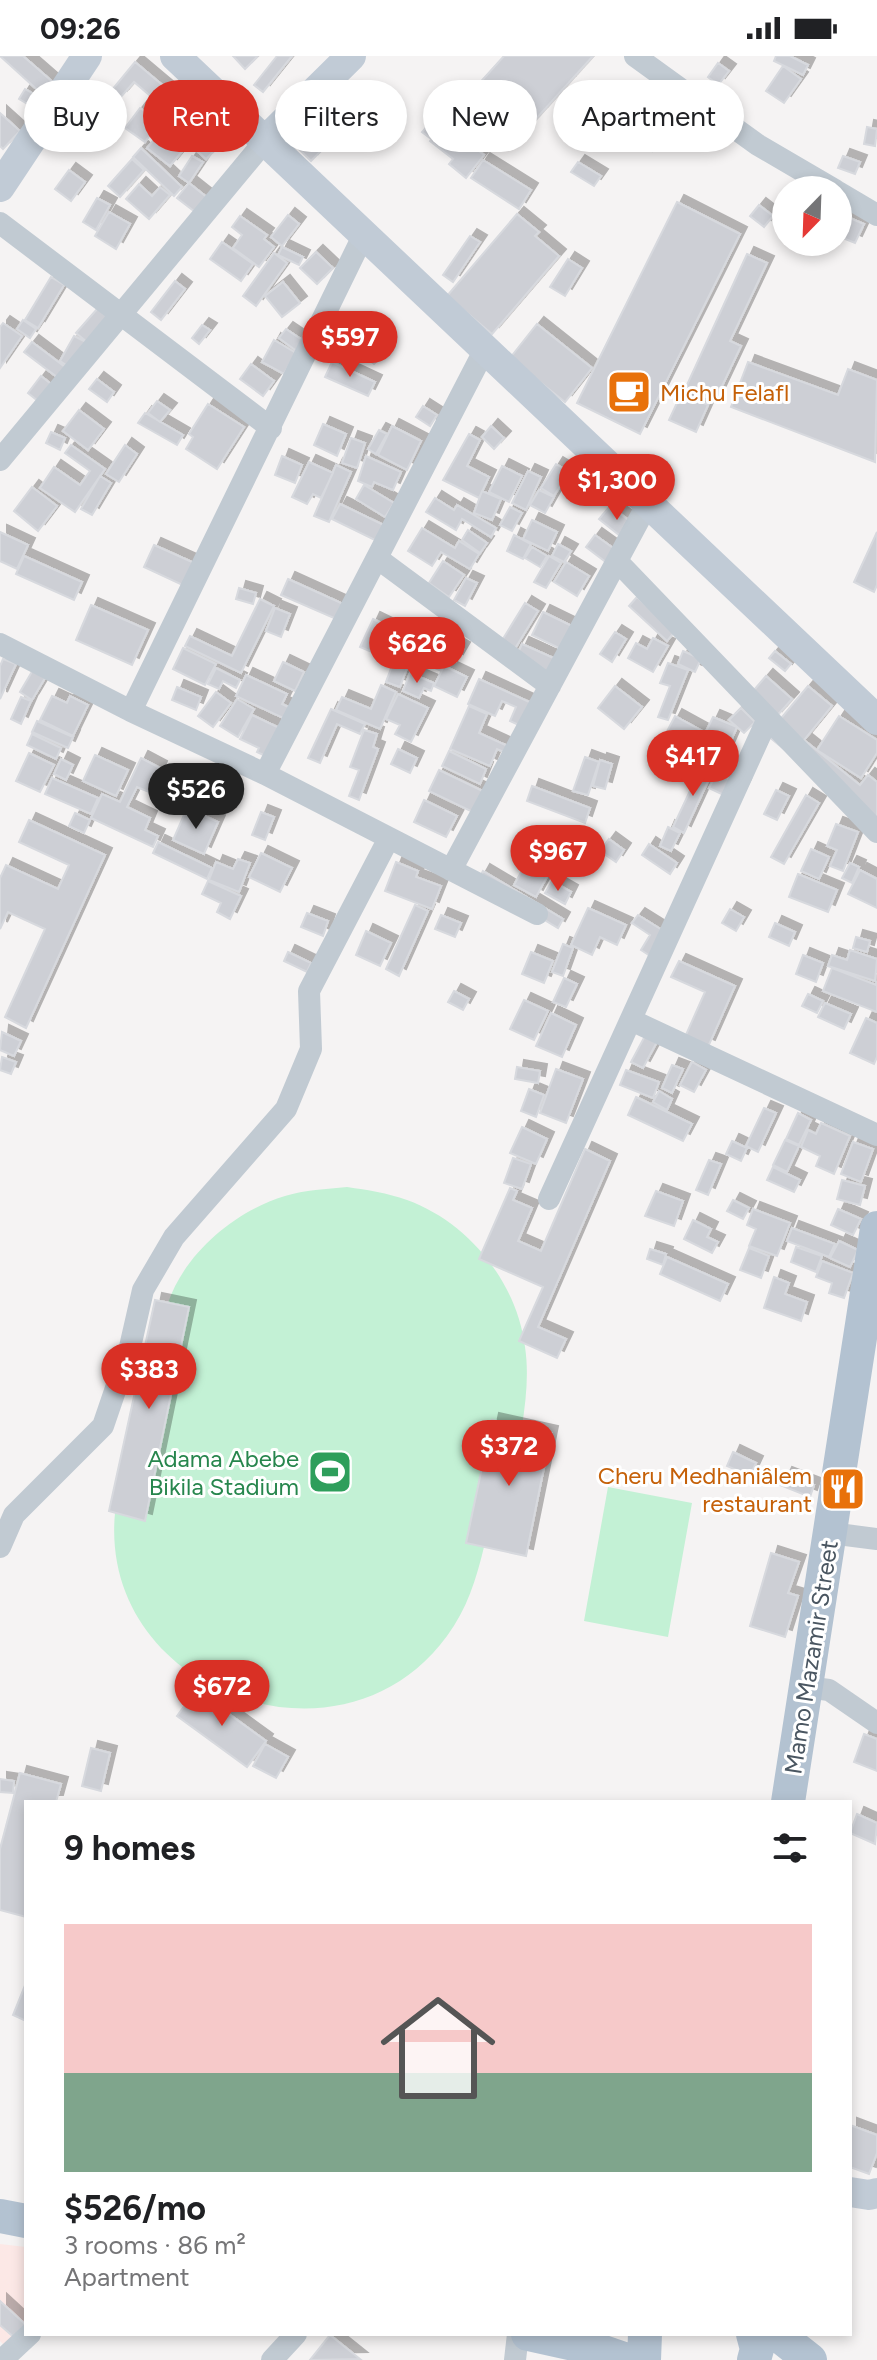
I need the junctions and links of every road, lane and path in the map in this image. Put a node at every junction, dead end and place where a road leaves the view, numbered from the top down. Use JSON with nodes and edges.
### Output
{"nodes":[{"id":1,"x":87,"y":56,"type":"edge"},
{"id":2,"x":351,"y":56,"type":"edge"},
{"id":3,"x":635,"y":56,"type":"edge"},
{"id":4,"x":190,"y":61,"type":"edge"},
{"id":5,"x":265,"y":141,"type":"junction"},
{"id":6,"x":811,"y":176,"type":"edge"},
{"id":7,"x":0,"y":187,"type":"edge"},
{"id":8,"x":852,"y":200,"type":"edge"},
{"id":9,"x":877,"y":215,"type":"edge"},
{"id":10,"x":0,"y":223,"type":"edge"},
{"id":11,"x":364,"y":234,"type":"junction"},
{"id":12,"x":120,"y":315,"type":"junction"},
{"id":13,"x":485,"y":349,"type":"junction"},
{"id":14,"x":271,"y":428,"type":"junction"},
{"id":15,"x":0,"y":460,"type":"edge"},
{"id":16,"x":648,"y":503,"type":"junction"},
{"id":17,"x":377,"y":558,"type":"junction"},
{"id":18,"x":617,"y":561,"type":"junction"},
{"id":19,"x":0,"y":644,"type":"edge"},
{"id":20,"x":550,"y":686,"type":"junction"},
{"id":21,"x":131,"y":711,"type":"junction"},
{"id":22,"x":768,"y":718,"type":"junction"},
{"id":23,"x":877,"y":720,"type":"edge"},
{"id":24,"x":265,"y":774,"type":"junction"},
{"id":25,"x":877,"y":832,"type":"edge"},
{"id":26,"x":389,"y":838,"type":"junction"},
{"id":27,"x":451,"y":870,"type":"junction"},
{"id":28,"x":537,"y":914,"type":"dead end"},
{"id":29,"x":631,"y":1020,"type":"junction"},
{"id":30,"x":877,"y":1135,"type":"edge"},
{"id":31,"x":549,"y":1199,"type":"dead end"},
{"id":32,"x":877,"y":1228,"type":"edge"},
{"id":33,"x":877,"y":1383,"type":"edge"},
{"id":34,"x":853,"y":1536,"type":"edge"},
{"id":35,"x":0,"y":1547,"type":"edge"},
{"id":36,"x":818,"y":1688,"type":"junction"},
{"id":37,"x":877,"y":1723,"type":"edge"},
{"id":38,"x":789,"y":1800,"type":"edge"},
{"id":39,"x":810,"y":1800,"type":"edge"},
{"id":40,"x":852,"y":2192,"type":"edge"},
{"id":41,"x":877,"y":2193,"type":"edge"},
{"id":42,"x":0,"y":2216,"type":"edge"},
{"id":43,"x":24,"y":2221,"type":"edge"},
{"id":44,"x":0,"y":2235,"type":"edge"},
{"id":45,"x":24,"y":2240,"type":"edge"},
{"id":46,"x":28,"y":2336,"type":"edge"},
{"id":47,"x":294,"y":2336,"type":"edge"},
{"id":48,"x":645,"y":2336,"type":"edge"},
{"id":49,"x":538,"y":2341,"type":"edge"},
{"id":50,"x":760,"y":2344,"type":"edge"},
{"id":51,"x":1,"y":2360,"type":"edge"},
{"id":52,"x":272,"y":2360,"type":"edge"},
{"id":53,"x":515,"y":2360,"type":"edge"},
{"id":54,"x":627,"y":2360,"type":"edge"},
{"id":55,"x":644,"y":2360,"type":"edge"},
{"id":56,"x":792,"y":2360,"type":"edge"},
{"id":57,"x":810,"y":2360,"type":"edge"}],
"edges":[{"from":1,"to":7,"type":"street"},
{"from":2,"to":5,"type":"street"},
{"from":3,"to":6,"type":"street"},
{"from":4,"to":5,"type":"street"},
{"from":5,"to":11,"type":"street"},
{"from":5,"to":12,"type":"street"},
{"from":8,"to":9,"type":"street"},
{"from":10,"to":12,"type":"street"},
{"from":11,"to":13,"type":"street"},
{"from":11,"to":14,"type":"street"},
{"from":12,"to":14,"type":"street"},
{"from":12,"to":15,"type":"street"},
{"from":13,"to":16,"type":"street"},
{"from":13,"to":17,"type":"street"},
{"from":14,"to":21,"type":"street"},
{"from":16,"to":18,"type":"street"},
{"from":16,"to":23,"type":"street"},
{"from":17,"to":20,"type":"street"},
{"from":17,"to":24,"type":"street"},
{"from":18,"to":20,"type":"street"},
{"from":18,"to":22,"type":"street"},
{"from":19,"to":21,"type":"street"},
{"from":20,"to":27,"type":"street"},
{"from":21,"to":24,"type":"street"},
{"from":22,"to":25,"type":"street"},
{"from":22,"to":29,"type":"street"},
{"from":24,"to":26,"type":"street"},
{"from":26,"to":27,"type":"street"},
{"from":26,"to":35,"type":"street"},
{"from":27,"to":28,"type":"street"},
{"from":29,"to":30,"type":"street"},
{"from":29,"to":31,"type":"street"},
{"from":32,"to":34,"type":"main road","name":"Mamo Mazamir Street"},
{"from":33,"to":34,"type":"main road","name":"Mamo Mazamir Street"},
{"from":34,"to":36,"type":"main road","name":"Mamo Mazamir Street"},
{"from":36,"to":37,"type":"street"},
{"from":36,"to":38,"type":"main road","name":"Mamo Mazamir Street"},
{"from":36,"to":39,"type":"main road","name":"Mamo Mazamir Street"},
{"from":40,"to":41,"type":"street"},
{"from":42,"to":43,"type":"main road"},
{"from":44,"to":45,"type":"main road"},
{"from":46,"to":51,"type":"street"},
{"from":47,"to":52,"type":"street"},
{"from":48,"to":55,"type":"main road"},
{"from":49,"to":53,"type":"street"},
{"from":49,"to":54,"type":"main road"},
{"from":50,"to":56,"type":"main road"},
{"from":50,"to":57,"type":"main road"}]}
